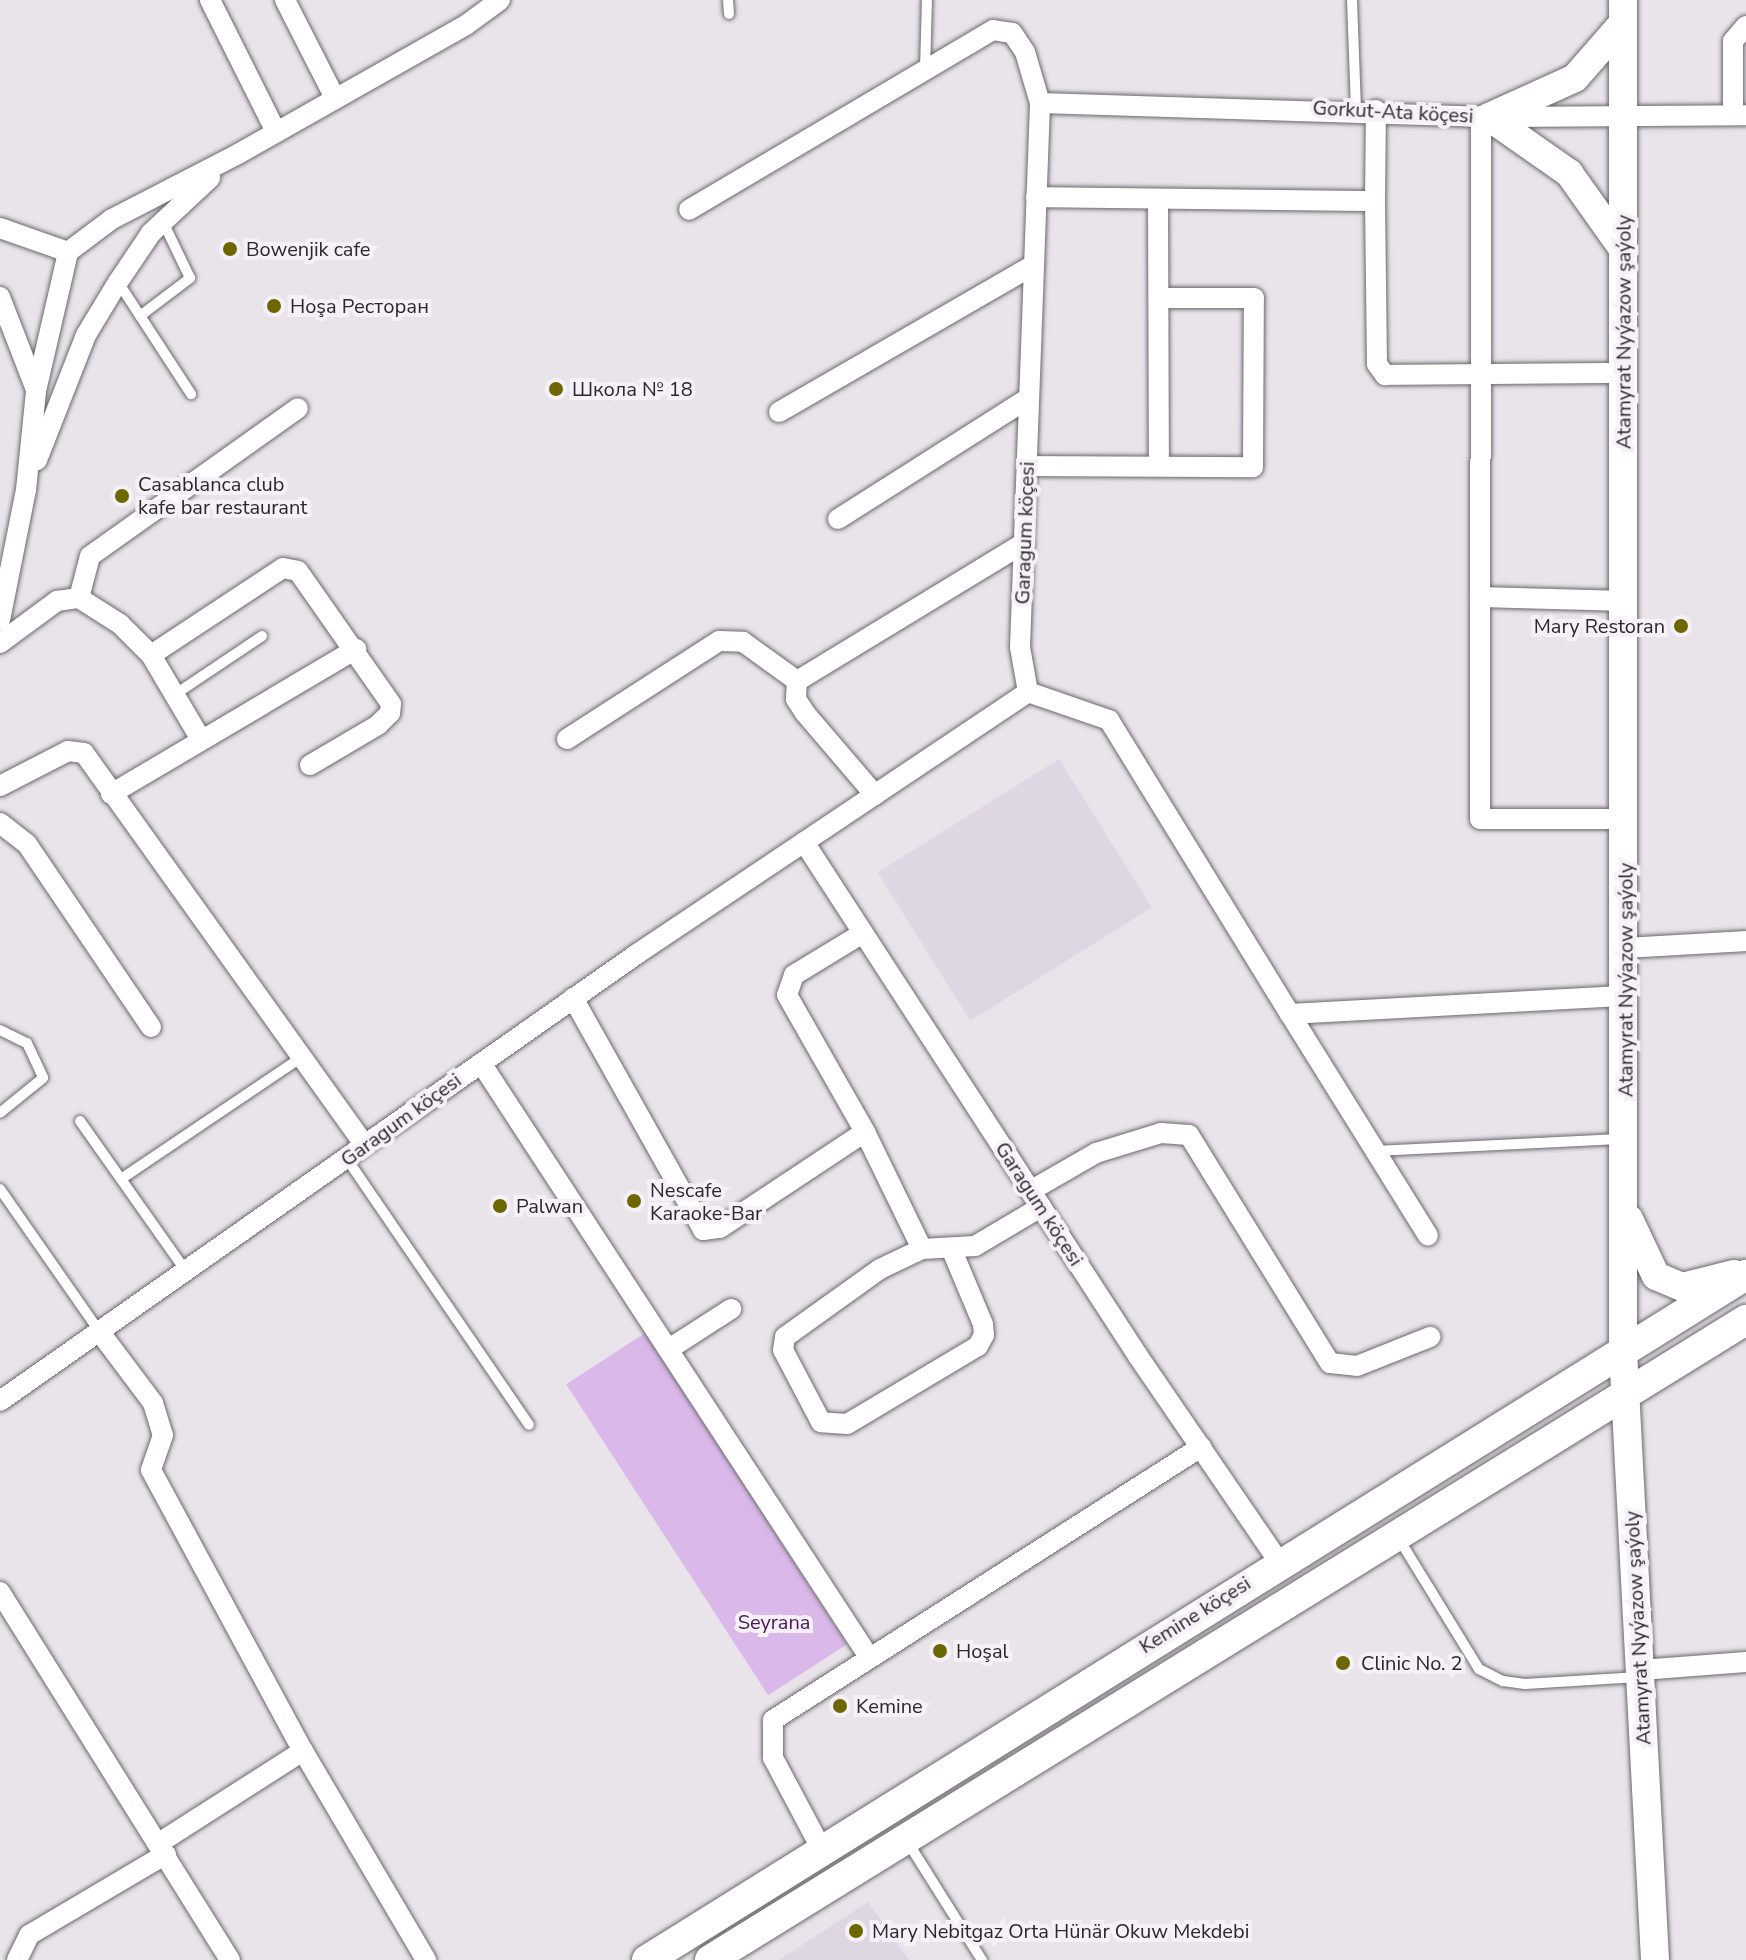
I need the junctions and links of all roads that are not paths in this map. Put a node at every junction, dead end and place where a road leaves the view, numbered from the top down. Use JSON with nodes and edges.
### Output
{"nodes":[{"id":1,"x":210,"y":0,"type":"edge"},
{"id":2,"x":285,"y":0,"type":"edge"},
{"id":3,"x":500,"y":0,"type":"edge"},
{"id":4,"x":728,"y":0,"type":"edge"},
{"id":5,"x":927,"y":0,"type":"edge"},
{"id":6,"x":1352,"y":0,"type":"edge"},
{"id":7,"x":1623,"y":12,"type":"edge"},
{"id":8,"x":729,"y":14,"type":"dead end"},
{"id":9,"x":1746,"y":26,"type":"edge"},
{"id":10,"x":925,"y":70,"type":"junction"},
{"id":11,"x":335,"y":98,"type":"junction"},
{"id":12,"x":1040,"y":103,"type":"junction"},
{"id":13,"x":1366,"y":110,"type":"junction"},
{"id":14,"x":1739,"y":115,"type":"edge"},
{"id":15,"x":1485,"y":116,"type":"junction"},
{"id":16,"x":1624,"y":116,"type":"junction"},
{"id":17,"x":276,"y":132,"type":"junction"},
{"id":18,"x":238,"y":154,"type":"junction"},
{"id":19,"x":1036,"y":197,"type":"junction"},
{"id":20,"x":1375,"y":201,"type":"junction"},
{"id":21,"x":1158,"y":202,"type":"junction"},
{"id":22,"x":689,"y":210,"type":"dead end"},
{"id":23,"x":163,"y":222,"type":"junction"},
{"id":24,"x":0,"y":228,"type":"edge"},
{"id":25,"x":1624,"y":250,"type":"junction"},
{"id":26,"x":68,"y":252,"type":"junction"},
{"id":27,"x":1034,"y":265,"type":"junction"},
{"id":28,"x":118,"y":282,"type":"junction"},
{"id":29,"x":0,"y":297,"type":"edge"},
{"id":30,"x":1160,"y":298,"type":"junction"},
{"id":31,"x":140,"y":316,"type":"junction"},
{"id":32,"x":1625,"y":373,"type":"junction"},
{"id":33,"x":1480,"y":375,"type":"junction"},
{"id":34,"x":36,"y":391,"type":"junction"},
{"id":35,"x":191,"y":394,"type":"dead end"},
{"id":36,"x":1029,"y":398,"type":"junction"},
{"id":37,"x":298,"y":408,"type":"dead end"},
{"id":38,"x":779,"y":412,"type":"dead end"},
{"id":39,"x":1027,"y":466,"type":"junction"},
{"id":40,"x":1159,"y":466,"type":"junction"},
{"id":41,"x":26,"y":490,"type":"junction"},
{"id":42,"x":838,"y":519,"type":"dead end"},
{"id":43,"x":1024,"y":543,"type":"junction"},
{"id":44,"x":1480,"y":597,"type":"junction"},
{"id":45,"x":79,"y":598,"type":"junction"},
{"id":46,"x":1625,"y":601,"type":"junction"},
{"id":47,"x":0,"y":620,"type":"edge"},
{"id":48,"x":262,"y":636,"type":"dead end"},
{"id":49,"x":0,"y":643,"type":"edge"},
{"id":50,"x":356,"y":649,"type":"junction"},
{"id":51,"x":151,"y":655,"type":"junction"},
{"id":52,"x":797,"y":681,"type":"junction"},
{"id":53,"x":1028,"y":692,"type":"junction"},
{"id":54,"x":174,"y":695,"type":"junction"},
{"id":55,"x":200,"y":738,"type":"junction"},
{"id":56,"x":567,"y":739,"type":"dead end"},
{"id":57,"x":310,"y":765,"type":"dead end"},
{"id":58,"x":0,"y":786,"type":"edge"},
{"id":59,"x":111,"y":794,"type":"junction"},
{"id":60,"x":875,"y":795,"type":"junction"},
{"id":61,"x":1626,"y":819,"type":"junction"},
{"id":62,"x":0,"y":823,"type":"edge"},
{"id":63,"x":804,"y":842,"type":"junction"},
{"id":64,"x":863,"y":933,"type":"junction"},
{"id":65,"x":1746,"y":941,"type":"edge"},
{"id":66,"x":1626,"y":948,"type":"junction"},
{"id":67,"x":1626,"y":996,"type":"junction"},
{"id":68,"x":573,"y":998,"type":"junction"},
{"id":69,"x":1290,"y":1014,"type":"junction"},
{"id":70,"x":151,"y":1027,"type":"dead end"},
{"id":71,"x":0,"y":1030,"type":"edge"},
{"id":72,"x":302,"y":1057,"type":"junction"},
{"id":73,"x":481,"y":1063,"type":"junction"},
{"id":74,"x":0,"y":1113,"type":"edge"},
{"id":75,"x":80,"y":1121,"type":"dead end"},
{"id":76,"x":865,"y":1132,"type":"junction"},
{"id":77,"x":1626,"y":1139,"type":"junction"},
{"id":78,"x":364,"y":1144,"type":"junction"},
{"id":79,"x":1375,"y":1151,"type":"junction"},
{"id":80,"x":347,"y":1159,"type":"junction"},
{"id":81,"x":121,"y":1179,"type":"junction"},
{"id":82,"x":0,"y":1189,"type":"edge"},
{"id":83,"x":1035,"y":1199,"type":"junction"},
{"id":84,"x":1625,"y":1210,"type":"junction"},
{"id":85,"x":1428,"y":1236,"type":"dead end"},
{"id":86,"x":951,"y":1248,"type":"junction"},
{"id":87,"x":922,"y":1249,"type":"junction"},
{"id":88,"x":186,"y":1271,"type":"junction"},
{"id":89,"x":1746,"y":1272,"type":"edge"},
{"id":90,"x":731,"y":1309,"type":"dead end"},
{"id":91,"x":1746,"y":1320,"type":"edge"},
{"id":92,"x":99,"y":1331,"type":"junction"},
{"id":93,"x":1430,"y":1337,"type":"dead end"},
{"id":94,"x":669,"y":1349,"type":"junction"},
{"id":95,"x":1623,"y":1351,"type":"junction"},
{"id":96,"x":1624,"y":1396,"type":"junction"},
{"id":97,"x":0,"y":1401,"type":"edge"},
{"id":98,"x":529,"y":1425,"type":"dead end"},
{"id":99,"x":1201,"y":1447,"type":"junction"},
{"id":100,"x":1398,"y":1537,"type":"junction"},
{"id":101,"x":1280,"y":1563,"type":"junction"},
{"id":102,"x":0,"y":1592,"type":"edge"},
{"id":103,"x":1301,"y":1596,"type":"junction"},
{"id":104,"x":869,"y":1657,"type":"junction"},
{"id":105,"x":1746,"y":1662,"type":"edge"},
{"id":106,"x":1641,"y":1674,"type":"junction"},
{"id":107,"x":303,"y":1751,"type":"junction"},
{"id":108,"x":884,"y":1811,"type":"junction"},
{"id":109,"x":906,"y":1839,"type":"junction"},
{"id":110,"x":162,"y":1848,"type":"junction"},
{"id":111,"x":822,"y":1850,"type":"junction"},
{"id":112,"x":17,"y":1960,"type":"edge"},
{"id":113,"x":230,"y":1960,"type":"edge"},
{"id":114,"x":426,"y":1960,"type":"edge"},
{"id":115,"x":647,"y":1960,"type":"edge"},
{"id":116,"x":710,"y":1960,"type":"edge"},
{"id":117,"x":982,"y":1960,"type":"edge"},
{"id":118,"x":1655,"y":1960,"type":"edge"}],
"edges":[{"from":1,"to":17,"type":"street"},
{"from":2,"to":11,"type":"street"},
{"from":3,"to":11,"type":"street"},
{"from":4,"to":8,"type":"lane"},
{"from":5,"to":10,"type":"lane"},
{"from":6,"to":13,"type":"lane"},
{"from":7,"to":15,"type":"street"},
{"from":7,"to":16,"type":"street","name":"Atamyrat Nyýazow şaýoly"},
{"from":9,"to":14,"type":"street"},
{"from":10,"to":12,"type":"street","name":"Garagum köçesi"},
{"from":10,"to":22,"type":"street"},
{"from":11,"to":17,"type":"street"},
{"from":12,"to":13,"type":"street","name":"Gorkut-Ata köçesi"},
{"from":12,"to":19,"type":"street","name":"Garagum köçesi"},
{"from":13,"to":15,"type":"street","name":"Gorkut-Ata köçesi"},
{"from":13,"to":20,"type":"street"},
{"from":14,"to":16,"type":"street","name":"Gorkut-Ata köçesi"},
{"from":15,"to":16,"type":"street","name":"Gorkut-Ata köçesi"},
{"from":15,"to":25,"type":"street"},
{"from":15,"to":33,"type":"street"},
{"from":16,"to":25,"type":"street","name":"Atamyrat Nyýazow şaýoly"},
{"from":17,"to":18,"type":"street"},
{"from":18,"to":23,"type":"street"},
{"from":18,"to":26,"type":"street"},
{"from":19,"to":21,"type":"street"},
{"from":19,"to":27,"type":"street","name":"Garagum köçesi"},
{"from":20,"to":21,"type":"street"},
{"from":20,"to":33,"type":"street"},
{"from":21,"to":30,"type":"street"},
{"from":23,"to":28,"type":"street"},
{"from":23,"to":31,"type":"lane"},
{"from":24,"to":26,"type":"street"},
{"from":25,"to":32,"type":"street","name":"Atamyrat Nyýazow şaýoly"},
{"from":26,"to":34,"type":"street"},
{"from":27,"to":36,"type":"street","name":"Garagum köçesi"},
{"from":27,"to":38,"type":"street"},
{"from":28,"to":31,"type":"lane"},
{"from":28,"to":41,"type":"street"},
{"from":29,"to":34,"type":"street"},
{"from":30,"to":40,"type":"street"},
{"from":30,"to":40,"type":"street"},
{"from":31,"to":35,"type":"lane"},
{"from":32,"to":33,"type":"street"},
{"from":32,"to":46,"type":"street","name":"Atamyrat Nyýazow şaýoly"},
{"from":33,"to":44,"type":"street"},
{"from":34,"to":41,"type":"street"},
{"from":36,"to":39,"type":"street","name":"Garagum köçesi"},
{"from":36,"to":42,"type":"street"},
{"from":37,"to":45,"type":"street"},
{"from":39,"to":40,"type":"street"},
{"from":39,"to":43,"type":"street","name":"Garagum köçesi"},
{"from":41,"to":47,"type":"street"},
{"from":43,"to":52,"type":"street"},
{"from":43,"to":53,"type":"street","name":"Garagum köçesi"},
{"from":44,"to":46,"type":"street"},
{"from":44,"to":61,"type":"street"},
{"from":45,"to":49,"type":"street"},
{"from":45,"to":51,"type":"street"},
{"from":46,"to":61,"type":"street","name":"Atamyrat Nyýazow şaýoly"},
{"from":48,"to":54,"type":"lane"},
{"from":50,"to":51,"type":"street"},
{"from":50,"to":55,"type":"street"},
{"from":50,"to":57,"type":"street"},
{"from":51,"to":54,"type":"street"},
{"from":52,"to":56,"type":"street"},
{"from":52,"to":60,"type":"street"},
{"from":53,"to":60,"type":"street","name":"Garagum köçesi"},
{"from":53,"to":69,"type":"street"},
{"from":54,"to":55,"type":"street"},
{"from":55,"to":59,"type":"street"},
{"from":58,"to":59,"type":"street"},
{"from":59,"to":72,"type":"street"},
{"from":60,"to":63,"type":"street","name":"Garagum köçesi"},
{"from":61,"to":66,"type":"street","name":"Atamyrat Nyýazow şaýoly"},
{"from":62,"to":70,"type":"street"},
{"from":63,"to":64,"type":"street","name":"Garagum köçesi"},
{"from":63,"to":68,"type":"street","name":"Garagum köçesi"},
{"from":64,"to":76,"type":"street"},
{"from":64,"to":83,"type":"street","name":"Garagum köçesi"},
{"from":65,"to":66,"type":"street"},
{"from":66,"to":67,"type":"street","name":"Atamyrat Nyýazow şaýoly"},
{"from":67,"to":69,"type":"street"},
{"from":67,"to":77,"type":"street","name":"Atamyrat Nyýazow şaýoly"},
{"from":68,"to":73,"type":"street","name":"Garagum köçesi"},
{"from":68,"to":76,"type":"street"},
{"from":69,"to":79,"type":"street"},
{"from":71,"to":74,"type":"lane"},
{"from":72,"to":78,"type":"street"},
{"from":72,"to":81,"type":"lane"},
{"from":73,"to":78,"type":"street","name":"Garagum köçesi"},
{"from":73,"to":94,"type":"street"},
{"from":75,"to":81,"type":"lane"},
{"from":76,"to":87,"type":"street"},
{"from":77,"to":79,"type":"lane"},
{"from":77,"to":84,"type":"street","name":"Atamyrat Nyýazow şaýoly"},
{"from":78,"to":80,"type":"street","name":"Garagum köçesi"},
{"from":79,"to":85,"type":"street"},
{"from":80,"to":88,"type":"street","name":"Garagum köçesi"},
{"from":80,"to":98,"type":"lane"},
{"from":81,"to":88,"type":"lane"},
{"from":82,"to":92,"type":"lane"},
{"from":83,"to":86,"type":"street"},
{"from":83,"to":93,"type":"street"},
{"from":83,"to":99,"type":"street","name":"Garagum köçesi"},
{"from":84,"to":89,"type":"street"},
{"from":84,"to":95,"type":"street","name":"Atamyrat Nyýazow şaýoly"},
{"from":86,"to":87,"type":"street"},
{"from":86,"to":87,"type":"street"},
{"from":88,"to":92,"type":"street","name":"Garagum köçesi"},
{"from":89,"to":95,"type":"main road","name":"Kemine köçesi"},
{"from":90,"to":94,"type":"street"},
{"from":91,"to":96,"type":"main road","name":"Kemine köçesi"},
{"from":92,"to":97,"type":"street","name":"Garagum köçesi"},
{"from":92,"to":107,"type":"street"},
{"from":94,"to":104,"type":"street"},
{"from":95,"to":96,"type":"street","name":"Atamyrat Nyýazow şaýoly"},
{"from":95,"to":101,"type":"main road","name":"Kemine köçesi"},
{"from":96,"to":100,"type":"main road","name":"Kemine köçesi"},
{"from":96,"to":106,"type":"street","name":"Atamyrat Nyýazow şaýoly"},
{"from":99,"to":101,"type":"street","name":"Garagum köçesi"},
{"from":99,"to":104,"type":"street"},
{"from":100,"to":103,"type":"main road","name":"Kemine köçesi"},
{"from":100,"to":106,"type":"lane"},
{"from":101,"to":103,"type":"street"},
{"from":101,"to":108,"type":"main road","name":"Kemine köçesi"},
{"from":102,"to":110,"type":"street"},
{"from":103,"to":109,"type":"main road","name":"Kemine köçesi"},
{"from":104,"to":111,"type":"street"},
{"from":105,"to":106,"type":"street"},
{"from":106,"to":118,"type":"street","name":"Atamyrat Nyýazow şaýoly"},
{"from":107,"to":110,"type":"street"},
{"from":107,"to":114,"type":"street"},
{"from":108,"to":109,"type":"street"},
{"from":108,"to":111,"type":"main road","name":"Kemine köçesi"},
{"from":109,"to":116,"type":"main road","name":"Kemine köçesi"},
{"from":109,"to":117,"type":"lane"},
{"from":110,"to":112,"type":"street"},
{"from":110,"to":113,"type":"street"},
{"from":111,"to":115,"type":"main road","name":"Kemine köçesi"}]}
